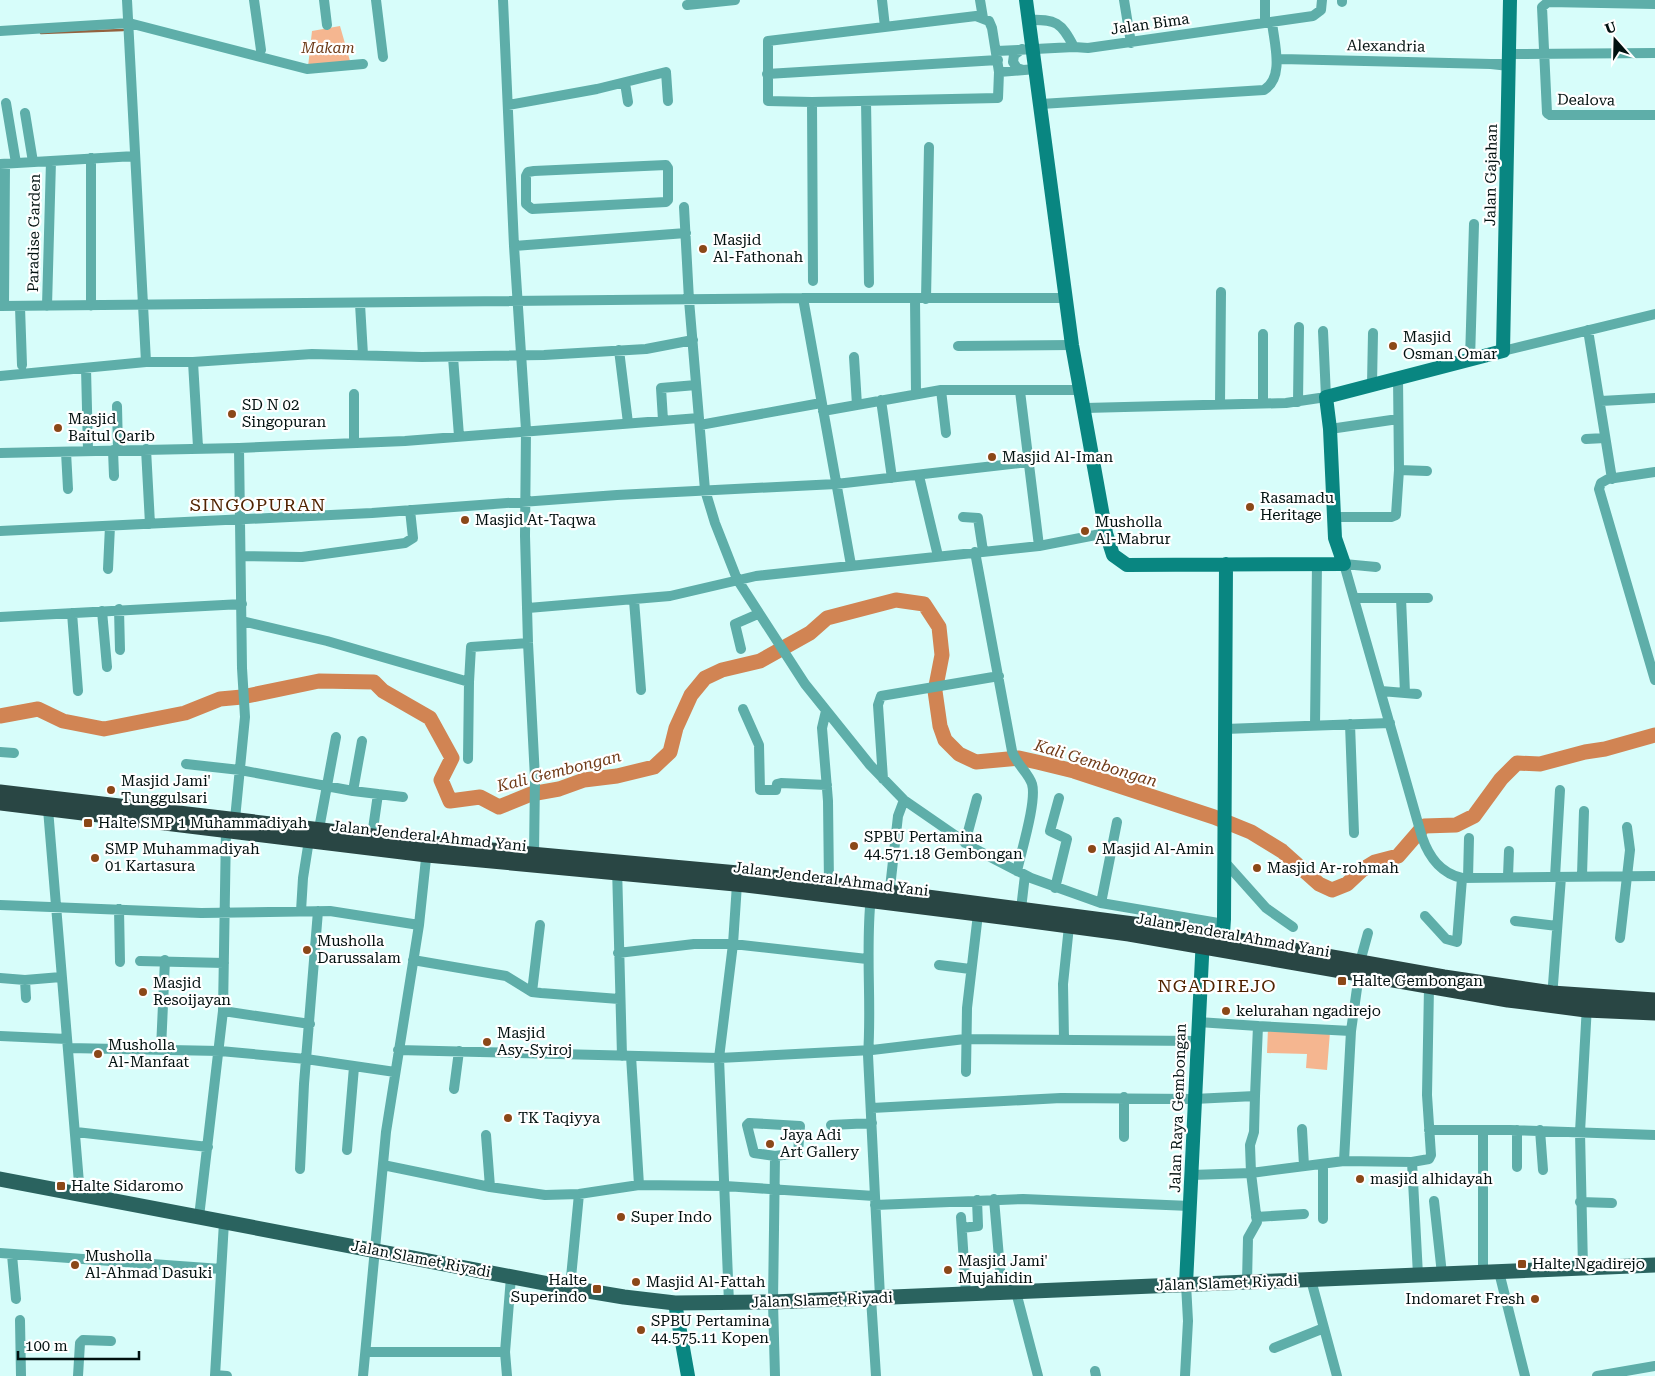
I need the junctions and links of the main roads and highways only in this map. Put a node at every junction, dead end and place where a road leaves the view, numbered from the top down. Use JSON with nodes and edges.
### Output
{"nodes":[{"id":1,"x":0,"y":792,"type":"edge"},
{"id":2,"x":0,"y":803,"type":"edge"},
{"id":3,"x":104,"y":809,"type":"junction"},
{"id":4,"x":314,"y":834,"type":"junction"},
{"id":5,"x":427,"y":849,"type":"junction"},
{"id":6,"x":617,"y":867,"type":"junction"},
{"id":7,"x":871,"y":896,"type":"junction"},
{"id":8,"x":888,"y":898,"type":"junction"},
{"id":9,"x":1202,"y":941,"type":"junction"},
{"id":10,"x":1359,"y":968,"type":"junction"},
{"id":11,"x":1552,"y":999,"type":"junction"},
{"id":12,"x":1655,"y":1000,"type":"edge"},
{"id":13,"x":1587,"y":1003,"type":"junction"},
{"id":14,"x":1655,"y":1013,"type":"edge"},
{"id":15,"x":0,"y":1179,"type":"edge"},
{"id":16,"x":1655,"y":1265,"type":"edge"}],
"edges":[{"from":1,"to":3,"type":"highway","name":"Jalan Jenderal Ahmad Yani"},
{"from":2,"to":3,"type":"highway","name":"Jalan Jenderal Ahmad Yani"},
{"from":3,"to":4,"type":"highway","name":"Jalan Jenderal Ahmad Yani"},
{"from":4,"to":5,"type":"highway","name":"Jalan Jenderal Ahmad Yani"},
{"from":4,"to":5,"type":"highway","name":"Jalan Jenderal Ahmad Yani"},
{"from":5,"to":6,"type":"highway","name":"Jalan Jenderal Ahmad Yani"},
{"from":5,"to":6,"type":"highway","name":"Jalan Jenderal Ahmad Yani"},
{"from":6,"to":7,"type":"highway","name":"Jalan Jenderal Ahmad Yani"},
{"from":6,"to":7,"type":"highway","name":"Jalan Jenderal Ahmad Yani"},
{"from":7,"to":8,"type":"highway","name":"Jalan Jenderal Ahmad Yani"},
{"from":8,"to":9,"type":"highway","name":"Jalan Jenderal Ahmad Yani"},
{"from":8,"to":9,"type":"highway","name":"Jalan Jenderal Ahmad Yani"},
{"from":9,"to":10,"type":"highway","name":"Jalan Jenderal Ahmad Yani"},
{"from":10,"to":11,"type":"highway","name":"Jalan Jenderal Ahmad Yani"},
{"from":10,"to":11,"type":"highway","name":"Jalan Jenderal Ahmad Yani"},
{"from":11,"to":13,"type":"highway","name":"Jalan Jenderal Ahmad Yani"},
{"from":12,"to":13,"type":"highway","name":"Jalan Jenderal Ahmad Yani"},
{"from":13,"to":14,"type":"highway","name":"Jalan Jenderal Ahmad Yani"},
{"from":15,"to":16,"type":"main road","name":"Jalan Slamet Riyadi"}]}
